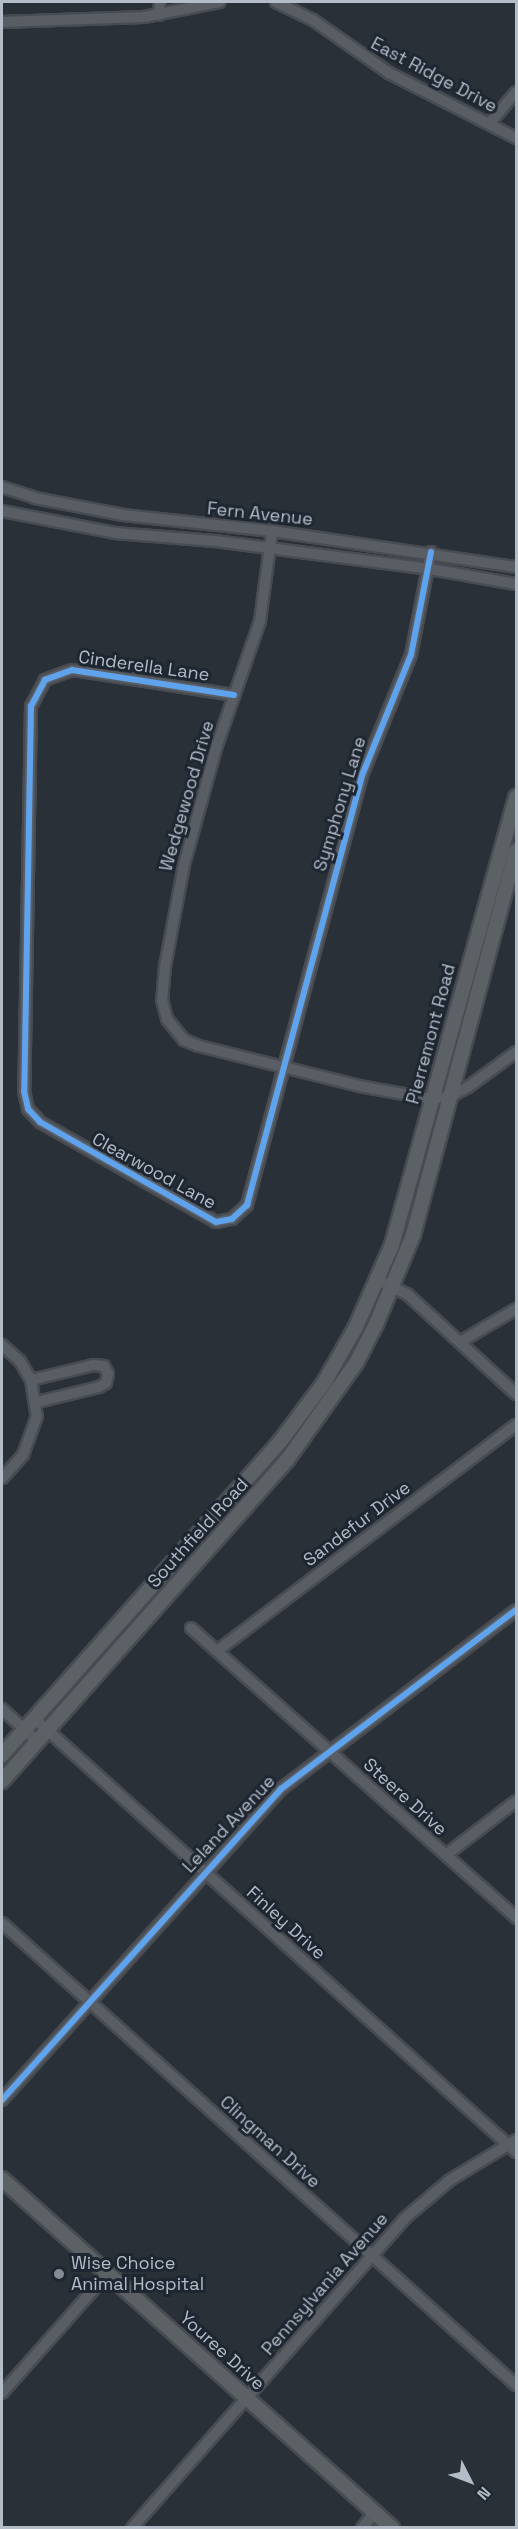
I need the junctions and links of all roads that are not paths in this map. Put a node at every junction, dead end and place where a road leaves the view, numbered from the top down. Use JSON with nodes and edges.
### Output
{"nodes":[{"id":1,"x":160,"y":2,"type":"edge"},
{"id":2,"x":220,"y":2,"type":"edge"},
{"id":3,"x":276,"y":2,"type":"edge"},
{"id":4,"x":159,"y":15,"type":"junction"},
{"id":5,"x":2,"y":22,"type":"edge"},
{"id":6,"x":516,"y":92,"type":"edge"},
{"id":7,"x":490,"y":123,"type":"junction"},
{"id":8,"x":516,"y":138,"type":"edge"},
{"id":9,"x":2,"y":487,"type":"edge"},
{"id":10,"x":2,"y":511,"type":"edge"},
{"id":11,"x":272,"y":531,"type":"junction"},
{"id":12,"x":271,"y":549,"type":"junction"},
{"id":13,"x":431,"y":552,"type":"junction"},
{"id":14,"x":516,"y":567,"type":"edge"},
{"id":15,"x":430,"y":569,"type":"junction"},
{"id":16,"x":516,"y":584,"type":"edge"},
{"id":17,"x":50,"y":677,"type":"joint"},
{"id":18,"x":234,"y":695,"type":"junction"},
{"id":19,"x":516,"y":797,"type":"edge"},
{"id":20,"x":500,"y":850,"type":"junction"},
{"id":21,"x":516,"y":853,"type":"edge"},
{"id":22,"x":447,"y":1041,"type":"junction"},
{"id":23,"x":465,"y":1044,"type":"junction"},
{"id":24,"x":516,"y":1052,"type":"edge"},
{"id":25,"x":282,"y":1068,"type":"junction"},
{"id":26,"x":452,"y":1096,"type":"junction"},
{"id":27,"x":431,"y":1099,"type":"junction"},
{"id":28,"x":378,"y":1280,"type":"junction"},
{"id":29,"x":393,"y":1287,"type":"junction"},
{"id":30,"x":516,"y":1309,"type":"edge"},
{"id":31,"x":460,"y":1342,"type":"junction"},
{"id":32,"x":2,"y":1345,"type":"edge"},
{"id":33,"x":31,"y":1380,"type":"junction"},
{"id":34,"x":317,"y":1392,"type":"junction"},
{"id":35,"x":516,"y":1394,"type":"edge"},
{"id":36,"x":331,"y":1401,"type":"junction"},
{"id":37,"x":37,"y":1402,"type":"junction"},
{"id":38,"x":516,"y":1425,"type":"edge"},
{"id":39,"x":2,"y":1478,"type":"edge"},
{"id":40,"x":227,"y":1502,"type":"junction"},
{"id":41,"x":240,"y":1513,"type":"junction"},
{"id":42,"x":151,"y":1588,"type":"junction"},
{"id":43,"x":163,"y":1599,"type":"junction"},
{"id":44,"x":516,"y":1610,"type":"edge"},
{"id":45,"x":191,"y":1628,"type":"dead end"},
{"id":46,"x":217,"y":1651,"type":"junction"},
{"id":47,"x":2,"y":1708,"type":"edge"},
{"id":48,"x":34,"y":1718,"type":"junction"},
{"id":49,"x":24,"y":1729,"type":"junction"},
{"id":50,"x":48,"y":1730,"type":"junction"},
{"id":51,"x":37,"y":1741,"type":"junction"},
{"id":52,"x":329,"y":1751,"type":"junction"},
{"id":53,"x":2,"y":1755,"type":"edge"},
{"id":54,"x":2,"y":1782,"type":"edge"},
{"id":55,"x":516,"y":1801,"type":"edge"},
{"id":56,"x":446,"y":1855,"type":"junction"},
{"id":57,"x":205,"y":1872,"type":"junction"},
{"id":58,"x":516,"y":1918,"type":"edge"},
{"id":59,"x":2,"y":1923,"type":"edge"},
{"id":60,"x":90,"y":2001,"type":"junction"},
{"id":61,"x":2,"y":2100,"type":"edge"},
{"id":62,"x":514,"y":2146,"type":"edge"},
{"id":63,"x":2,"y":2179,"type":"edge"},
{"id":64,"x":372,"y":2255,"type":"junction"},
{"id":65,"x":108,"y":2274,"type":"junction"},
{"id":66,"x":516,"y":2385,"type":"edge"},
{"id":67,"x":2,"y":2392,"type":"edge"},
{"id":68,"x":247,"y":2398,"type":"junction"},
{"id":69,"x":375,"y":2512,"type":"junction"},
{"id":70,"x":132,"y":2528,"type":"edge"},
{"id":71,"x":362,"y":2528,"type":"edge"},
{"id":72,"x":392,"y":2528,"type":"edge"}],
"edges":[{"from":1,"to":4,"type":"street"},
{"from":2,"to":4,"type":"street"},
{"from":3,"to":7,"type":"street","name":"East Ridge Drive"},
{"from":4,"to":5,"type":"street"},
{"from":6,"to":7,"type":"street"},
{"from":7,"to":8,"type":"street","name":"East Ridge Drive"},
{"from":9,"to":11,"type":"street","name":"Fern Avenue"},
{"from":10,"to":12,"type":"street","name":"Fern Avenue"},
{"from":11,"to":12,"type":"street","name":"Wedgewood Drive"},
{"from":11,"to":13,"type":"street","name":"Fern Avenue"},
{"from":12,"to":15,"type":"street","name":"Fern Avenue"},
{"from":12,"to":18,"type":"street","name":"Wedgewood Drive"},
{"from":13,"to":14,"type":"street","name":"Fern Avenue"},
{"from":13,"to":15,"type":"street","name":"Symphony Lane"},
{"from":15,"to":16,"type":"street","name":"Fern Avenue"},
{"from":15,"to":25,"type":"street","name":"Symphony Lane"},
{"from":17,"to":18,"type":"street","name":"Cinderella Lane"},
{"from":17,"to":25,"type":"street","name":"Clearwood Lane"},
{"from":18,"to":25,"type":"street","name":"Wedgewood Drive"},
{"from":19,"to":20,"type":"main road","name":"Pierremont Road"},
{"from":20,"to":21,"type":"main road"},
{"from":20,"to":22,"type":"main road","name":"Pierremont Road"},
{"from":21,"to":23,"type":"main road","name":"Pierremont Road"},
{"from":22,"to":23,"type":"main road"},
{"from":22,"to":27,"type":"main road","name":"Pierremont Road"},
{"from":23,"to":26,"type":"main road","name":"Pierremont Road"},
{"from":24,"to":26,"type":"street"},
{"from":25,"to":27,"type":"street"},
{"from":26,"to":27,"type":"street"},
{"from":26,"to":29,"type":"main road","name":"Pierremont Road"},
{"from":27,"to":28,"type":"main road","name":"Pierremont Road"},
{"from":28,"to":29,"type":"street"},
{"from":28,"to":34,"type":"main road","name":"Southfield Road"},
{"from":29,"to":31,"type":"street"},
{"from":29,"to":36,"type":"main road","name":"Southfield Road"},
{"from":30,"to":31,"type":"street"},
{"from":31,"to":35,"type":"street"},
{"from":32,"to":33,"type":"street"},
{"from":33,"to":37,"type":"street"},
{"from":33,"to":37,"type":"street"},
{"from":34,"to":36,"type":"main road"},
{"from":34,"to":40,"type":"main road","name":"Southfield Road"},
{"from":36,"to":41,"type":"main road","name":"Southfield Road"},
{"from":37,"to":39,"type":"street"},
{"from":38,"to":46,"type":"street","name":"Sandefur Drive"},
{"from":40,"to":41,"type":"main road"},
{"from":40,"to":42,"type":"main road","name":"Southfield Road"},
{"from":41,"to":43,"type":"main road","name":"Southfield Road"},
{"from":42,"to":43,"type":"main road"},
{"from":42,"to":48,"type":"main road","name":"Southfield Road"},
{"from":43,"to":50,"type":"main road","name":"Southfield Road"},
{"from":44,"to":52,"type":"street","name":"Leland Avenue"},
{"from":45,"to":46,"type":"street","name":"Steere Drive"},
{"from":46,"to":52,"type":"street","name":"Steere Drive"},
{"from":47,"to":49,"type":"street"},
{"from":48,"to":49,"type":"main road","name":"Southfield Road"},
{"from":48,"to":50,"type":"street","name":"Finley Drive"},
{"from":49,"to":51,"type":"street"},
{"from":49,"to":53,"type":"main road","name":"Southfield Road"},
{"from":50,"to":51,"type":"main road","name":"Southfield Road"},
{"from":50,"to":57,"type":"street","name":"Finley Drive"},
{"from":51,"to":54,"type":"main road","name":"Southfield Road"},
{"from":52,"to":56,"type":"street","name":"Steere Drive"},
{"from":52,"to":57,"type":"street","name":"Leland Avenue"},
{"from":55,"to":56,"type":"street"},
{"from":56,"to":58,"type":"street","name":"Steere Drive"},
{"from":57,"to":60,"type":"street","name":"Leland Avenue"},
{"from":57,"to":62,"type":"street","name":"Finley Drive"},
{"from":59,"to":60,"type":"street","name":"Clingman Drive"},
{"from":60,"to":61,"type":"street","name":"Leland Avenue"},
{"from":60,"to":64,"type":"street","name":"Clingman Drive"},
{"from":62,"to":64,"type":"street","name":"Pennsylvania Avenue"},
{"from":63,"to":65,"type":"main road","name":"Youree Drive"},
{"from":64,"to":66,"type":"street","name":"Clingman Drive"},
{"from":64,"to":68,"type":"street","name":"Pennsylvania Avenue"},
{"from":65,"to":67,"type":"street"},
{"from":65,"to":68,"type":"main road","name":"Youree Drive"},
{"from":68,"to":69,"type":"main road","name":"Youree Drive"},
{"from":68,"to":70,"type":"street","name":"Pennsylvania Avenue"},
{"from":69,"to":71,"type":"street"},
{"from":69,"to":72,"type":"main road","name":"Youree Drive"}]}
